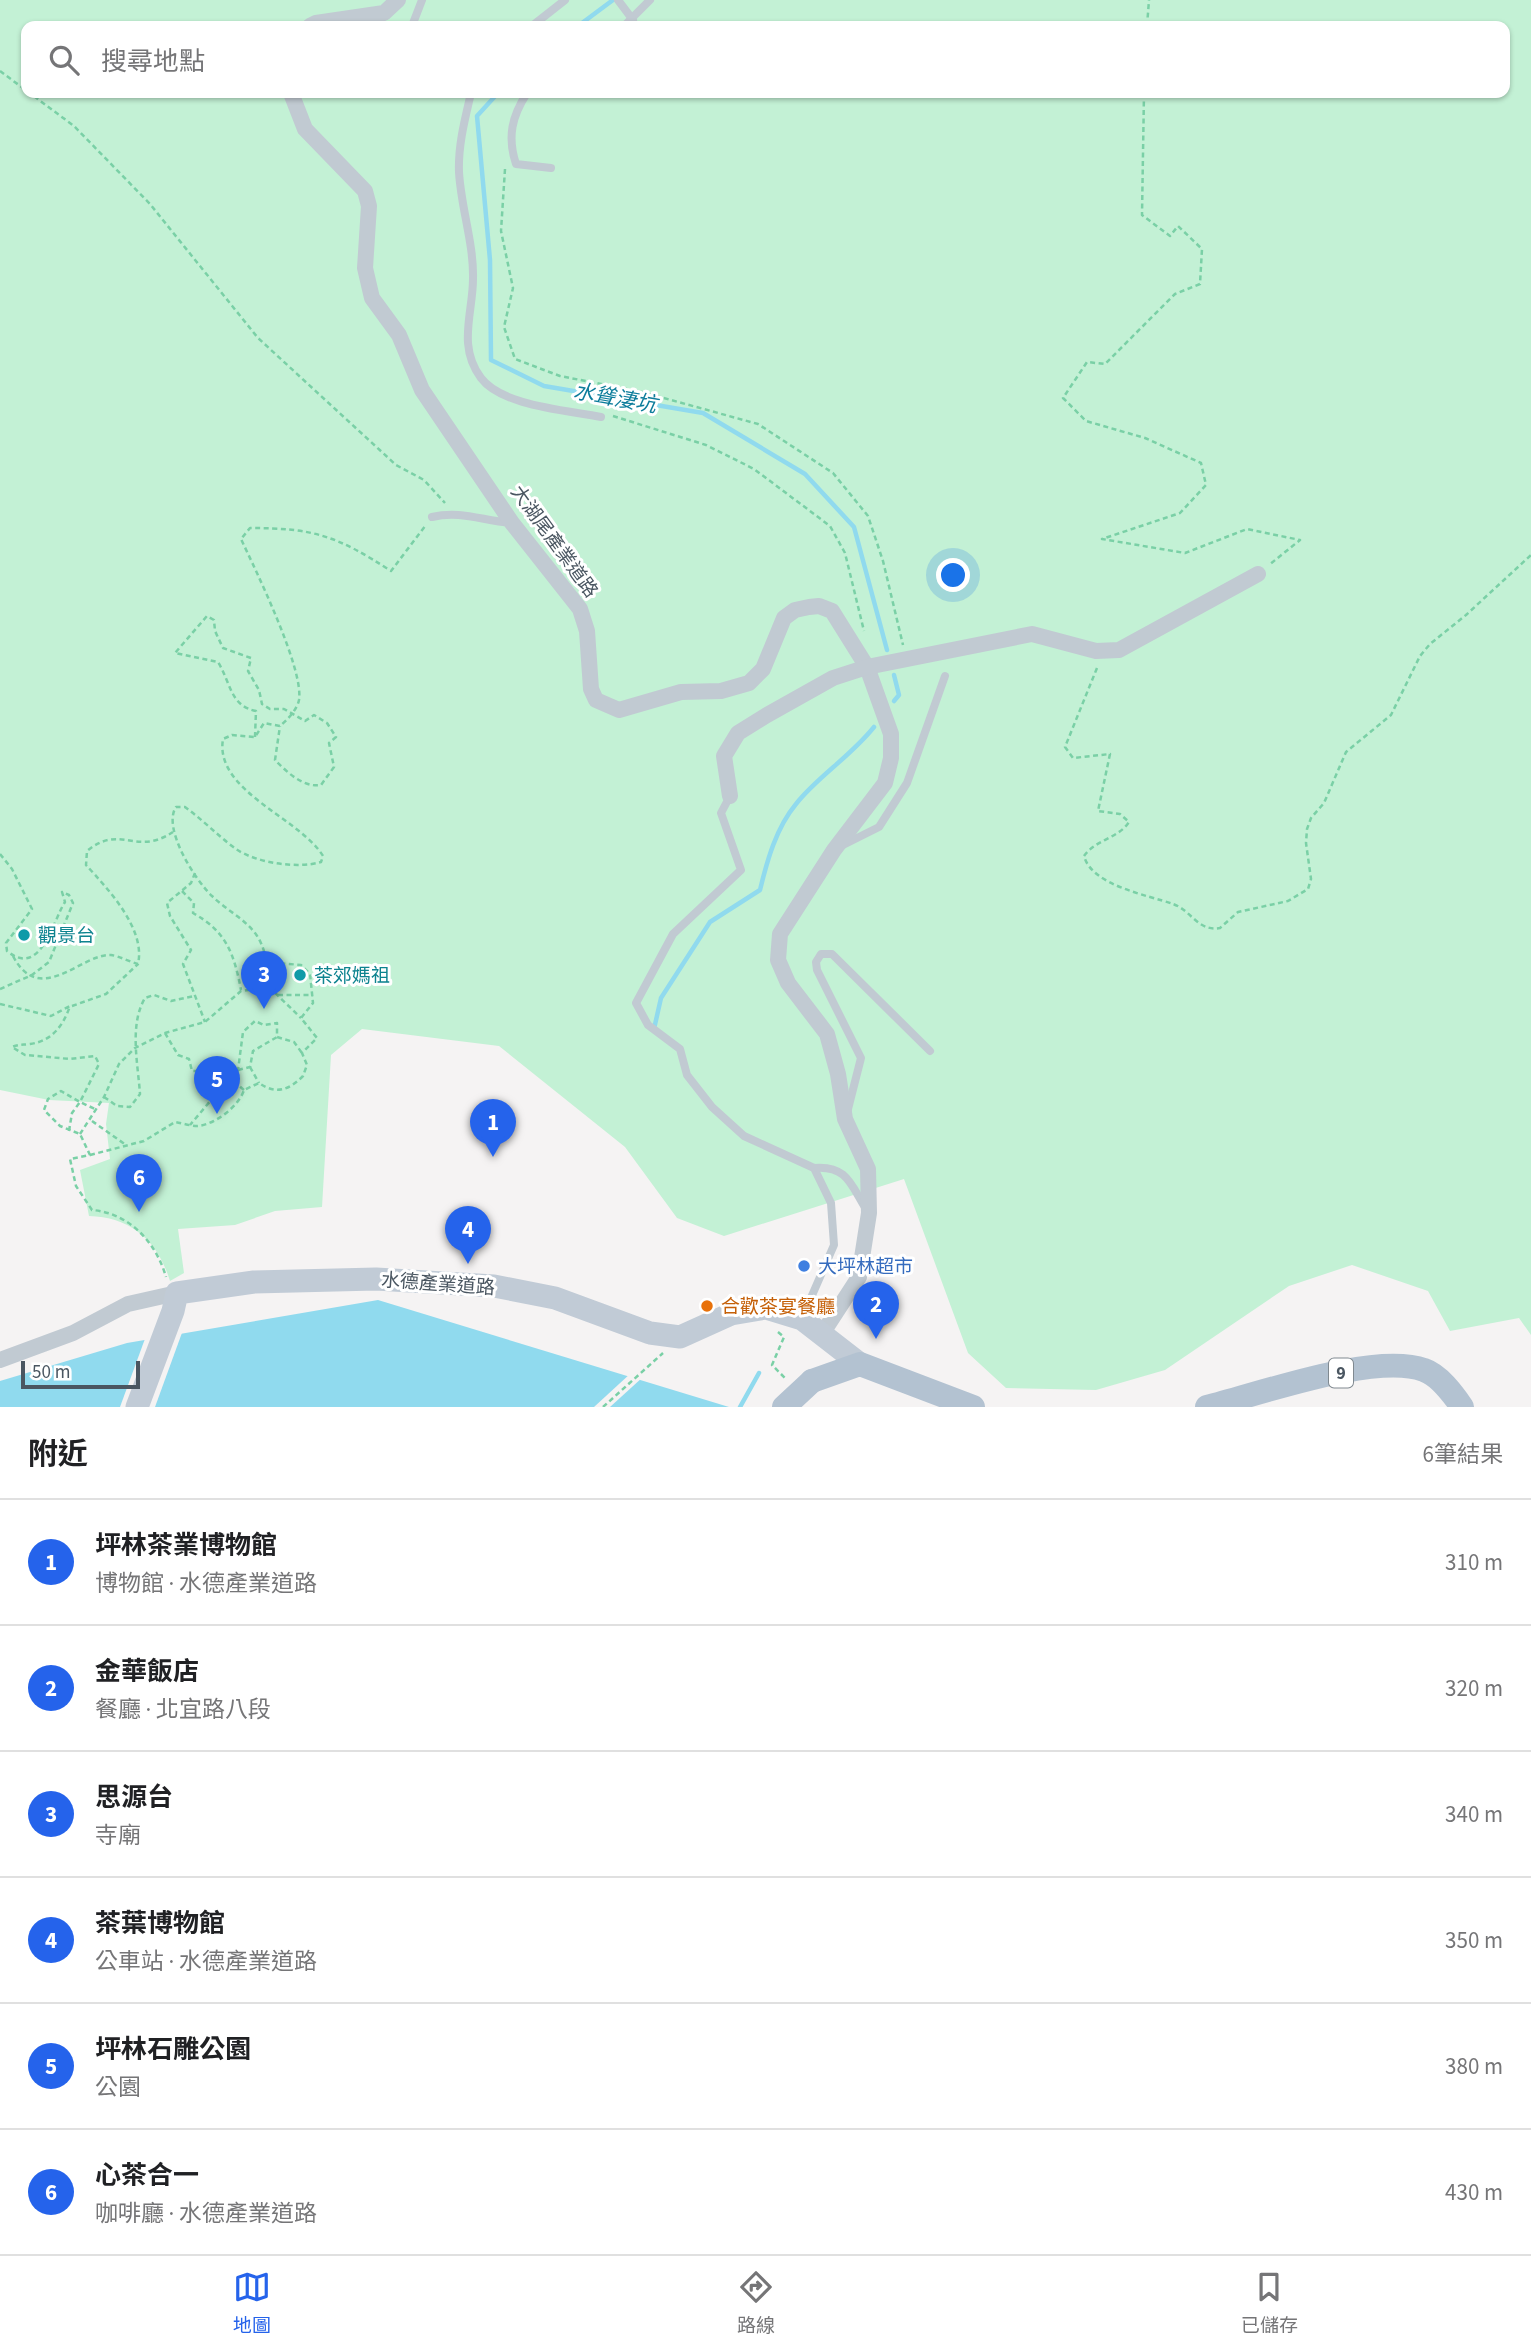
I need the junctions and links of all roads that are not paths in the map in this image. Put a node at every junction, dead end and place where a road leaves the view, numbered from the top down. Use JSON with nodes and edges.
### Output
{"nodes":[{"id":1,"x":398,"y":0,"type":"edge"},
{"id":2,"x":422,"y":0,"type":"edge"},
{"id":3,"x":565,"y":0,"type":"edge"},
{"id":4,"x":618,"y":0,"type":"edge"},
{"id":5,"x":650,"y":0,"type":"edge"},
{"id":6,"x":634,"y":20,"type":"joint"},
{"id":7,"x":330,"y":21,"type":"edge"},
{"id":8,"x":414,"y":21,"type":"edge"},
{"id":9,"x":538,"y":21,"type":"edge"},
{"id":10,"x":293,"y":98,"type":"edge"},
{"id":11,"x":470,"y":98,"type":"edge"},
{"id":12,"x":524,"y":98,"type":"edge"},
{"id":13,"x":551,"y":168,"type":"dead end"},
{"id":14,"x":601,"y":417,"type":"dead end"},
{"id":15,"x":432,"y":517,"type":"road end"},
{"id":16,"x":512,"y":523,"type":"junction"},
{"id":17,"x":1258,"y":574,"type":"road end"},
{"id":18,"x":870,"y":666,"type":"junction"},
{"id":19,"x":945,"y":676,"type":"dead end"},
{"id":20,"x":730,"y":796,"type":"joint"},
{"id":21,"x":834,"y":850,"type":"junction"},
{"id":22,"x":930,"y":1051,"type":"dead end"},
{"id":23,"x":845,"y":1119,"type":"junction"},
{"id":24,"x":814,"y":1168,"type":"junction"},
{"id":25,"x":869,"y":1213,"type":"junction"},
{"id":26,"x":173,"y":1293,"type":"junction"},
{"id":27,"x":802,"y":1319,"type":"junction"},
{"id":28,"x":822,"y":1334,"type":"junction"},
{"id":29,"x":0,"y":1360,"type":"edge"},
{"id":30,"x":860,"y":1364,"type":"junction"},
{"id":31,"x":137,"y":1407,"type":"edge"},
{"id":32,"x":784,"y":1407,"type":"edge"},
{"id":33,"x":973,"y":1407,"type":"edge"},
{"id":34,"x":1207,"y":1407,"type":"edge"},
{"id":35,"x":1462,"y":1407,"type":"edge"}],
"edges":[{"from":1,"to":7,"type":"street"},
{"from":2,"to":8,"type":"lane"},
{"from":3,"to":9,"type":"lane"},
{"from":4,"to":6,"type":"lane","bridge":true},
{"from":5,"to":6,"type":"lane"},
{"from":10,"to":16,"type":"street","name":"大湖尾產業道路"},
{"from":11,"to":14,"type":"lane"},
{"from":12,"to":13,"type":"lane"},
{"from":15,"to":16,"type":"lane"},
{"from":16,"to":18,"type":"street","name":"大湖尾產業道路"},
{"from":17,"to":18,"type":"street"},
{"from":18,"to":20,"type":"street"},
{"from":18,"to":21,"type":"street","name":"大湖尾產業道路"},
{"from":19,"to":21,"type":"lane"},
{"from":20,"to":24,"type":"lane"},
{"from":21,"to":23,"type":"street","name":"大湖尾產業道路"},
{"from":22,"to":23,"type":"lane"},
{"from":23,"to":25,"type":"street","name":"大湖尾產業道路"},
{"from":24,"to":25,"type":"lane"},
{"from":24,"to":27,"type":"lane"},
{"from":25,"to":28,"type":"street","name":"大湖尾產業道路"},
{"from":26,"to":27,"type":"street","name":"水德產業道路"},
{"from":26,"to":29,"type":"street","name":"水德產業道路"},
{"from":26,"to":31,"type":"street"},
{"from":27,"to":28,"type":"street","name":"水德產業道路"},
{"from":28,"to":30,"type":"street","name":"水德產業道路"},
{"from":30,"to":32,"type":"main road","bridge":true},
{"from":30,"to":33,"type":"main road"},
{"from":34,"to":35,"type":"main road","number":"9"}]}
